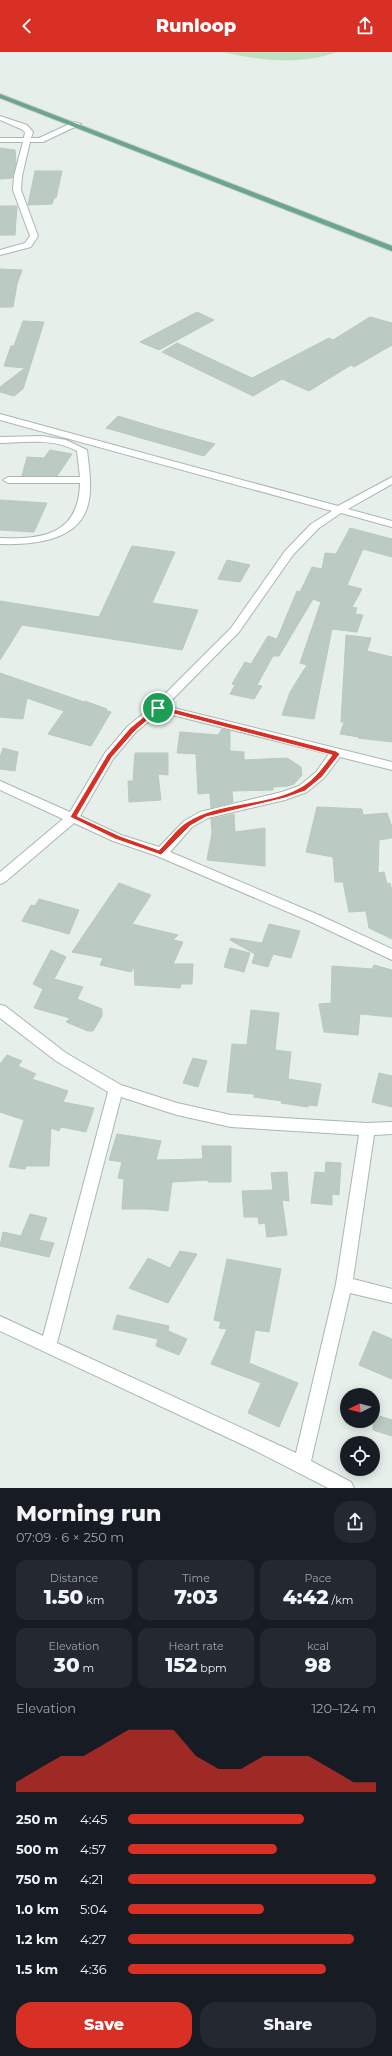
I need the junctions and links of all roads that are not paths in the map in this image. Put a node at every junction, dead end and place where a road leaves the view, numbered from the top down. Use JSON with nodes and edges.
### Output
{"nodes":[{"id":1,"x":0,"y":96,"type":"edge"},
{"id":2,"x":0,"y":118,"type":"edge"},
{"id":3,"x":76,"y":124,"type":"junction"},
{"id":4,"x":0,"y":140,"type":"edge"},
{"id":5,"x":27,"y":141,"type":"junction"},
{"id":6,"x":392,"y":249,"type":"edge"},
{"id":7,"x":0,"y":253,"type":"edge"},
{"id":8,"x":0,"y":417,"type":"edge"},
{"id":9,"x":0,"y":440,"type":"edge"},
{"id":10,"x":8,"y":480,"type":"dead end"},
{"id":11,"x":85,"y":480,"type":"junction"},
{"id":12,"x":392,"y":480,"type":"edge"},
{"id":13,"x":341,"y":509,"type":"junction"},
{"id":14,"x":392,"y":524,"type":"edge"},
{"id":15,"x":0,"y":541,"type":"edge"},
{"id":16,"x":158,"y":708,"type":"junction"},
{"id":17,"x":336,"y":754,"type":"junction"},
{"id":18,"x":392,"y":766,"type":"edge"},
{"id":19,"x":0,"y":785,"type":"edge"},
{"id":20,"x":73,"y":817,"type":"junction"},
{"id":21,"x":161,"y":853,"type":"junction"},
{"id":22,"x":0,"y":879,"type":"edge"},
{"id":23,"x":392,"y":955,"type":"edge"},
{"id":24,"x":0,"y":1010,"type":"edge"},
{"id":25,"x":116,"y":1089,"type":"junction"},
{"id":26,"x":392,"y":1128,"type":"edge"},
{"id":27,"x":367,"y":1130,"type":"junction"},
{"id":28,"x":344,"y":1284,"type":"junction"},
{"id":29,"x":392,"y":1296,"type":"edge"},
{"id":30,"x":0,"y":1323,"type":"edge"},
{"id":31,"x":48,"y":1347,"type":"junction"},
{"id":32,"x":302,"y":1464,"type":"junction"},
{"id":33,"x":345,"y":1488,"type":"edge"}],
"edges":[{"from":1,"to":3,"type":"main road"},
{"from":2,"to":5,"type":"street"},
{"from":3,"to":5,"type":"street"},
{"from":3,"to":6,"type":"main road"},
{"from":4,"to":5,"type":"street"},
{"from":5,"to":7,"type":"street"},
{"from":8,"to":13,"type":"street"},
{"from":9,"to":11,"type":"street"},
{"from":10,"to":11,"type":"street"},
{"from":11,"to":15,"type":"street"},
{"from":12,"to":13,"type":"street"},
{"from":13,"to":14,"type":"street"},
{"from":13,"to":16,"type":"street"},
{"from":16,"to":17,"type":"street"},
{"from":16,"to":20,"type":"street"},
{"from":17,"to":18,"type":"street"},
{"from":17,"to":21,"type":"street"},
{"from":19,"to":20,"type":"street"},
{"from":20,"to":21,"type":"street"},
{"from":20,"to":22,"type":"street"},
{"from":21,"to":23,"type":"street"},
{"from":24,"to":25,"type":"street"},
{"from":25,"to":27,"type":"street"},
{"from":25,"to":31,"type":"street"},
{"from":26,"to":27,"type":"street"},
{"from":27,"to":28,"type":"street"},
{"from":28,"to":29,"type":"street"},
{"from":28,"to":32,"type":"street"},
{"from":30,"to":31,"type":"street"},
{"from":31,"to":32,"type":"street"},
{"from":32,"to":33,"type":"street"}]}
